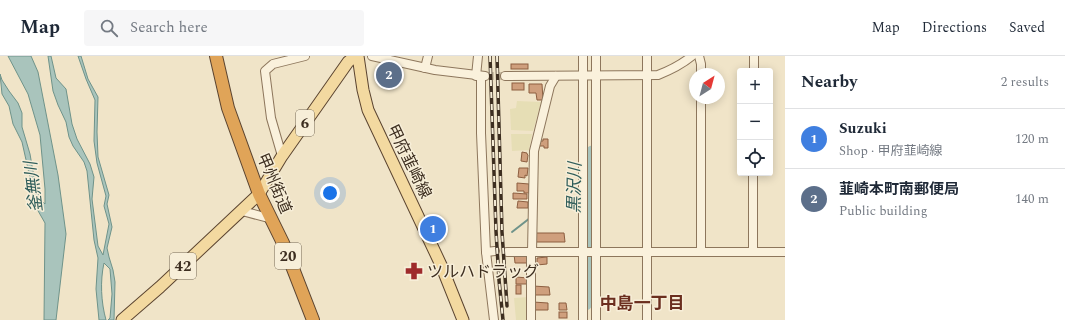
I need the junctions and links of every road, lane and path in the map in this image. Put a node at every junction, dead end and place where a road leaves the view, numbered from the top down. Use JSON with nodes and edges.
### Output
{"nodes":[{"id":1,"x":216,"y":56,"type":"edge"},
{"id":2,"x":306,"y":56,"type":"edge"},
{"id":3,"x":355,"y":56,"type":"edge"},
{"id":4,"x":358,"y":56,"type":"edge"},
{"id":5,"x":372,"y":56,"type":"edge"},
{"id":6,"x":428,"y":56,"type":"edge"},
{"id":7,"x":478,"y":56,"type":"edge"},
{"id":8,"x":583,"y":56,"type":"edge"},
{"id":9,"x":596,"y":56,"type":"edge"},
{"id":10,"x":647,"y":56,"type":"edge"},
{"id":11,"x":692,"y":56,"type":"edge"},
{"id":12,"x":699,"y":56,"type":"edge"},
{"id":13,"x":754,"y":56,"type":"edge"},
{"id":14,"x":425,"y":68,"type":"junction"},
{"id":15,"x":701,"y":68,"type":"edge"},
{"id":16,"x":754,"y":68,"type":"edge"},
{"id":17,"x":647,"y":75,"type":"junction"},
{"id":18,"x":481,"y":76,"type":"junction"},
{"id":19,"x":505,"y":76,"type":"tunnel mouth"},
{"id":20,"x":556,"y":76,"type":"junction"},
{"id":21,"x":583,"y":76,"type":"junction"},
{"id":22,"x":596,"y":76,"type":"junction"},
{"id":23,"x":701,"y":104,"type":"edge"},
{"id":24,"x":583,"y":132,"type":"junction"},
{"id":25,"x":596,"y":132,"type":"junction"},
{"id":26,"x":282,"y":156,"type":"junction"},
{"id":27,"x":753,"y":176,"type":"edge"},
{"id":28,"x":259,"y":194,"type":"junction"},
{"id":29,"x":242,"y":211,"type":"junction"},
{"id":30,"x":272,"y":219,"type":"junction"},
{"id":31,"x":507,"y":252,"type":"dead end"},
{"id":32,"x":531,"y":252,"type":"junction"},
{"id":33,"x":582,"y":252,"type":"junction"},
{"id":34,"x":597,"y":252,"type":"junction"},
{"id":35,"x":647,"y":252,"type":"junction"},
{"id":36,"x":701,"y":252,"type":"junction"},
{"id":37,"x":753,"y":252,"type":"junction"},
{"id":38,"x":785,"y":252,"type":"edge"},
{"id":39,"x":122,"y":320,"type":"edge"},
{"id":40,"x":313,"y":320,"type":"edge"},
{"id":41,"x":464,"y":320,"type":"edge"},
{"id":42,"x":494,"y":320,"type":"edge"},
{"id":43,"x":531,"y":320,"type":"edge"},
{"id":44,"x":583,"y":320,"type":"edge"},
{"id":45,"x":596,"y":320,"type":"edge"},
{"id":46,"x":647,"y":320,"type":"edge"}],
"edges":[{"from":1,"to":28,"type":"highway","name":"甲州街道","number":"20"},
{"from":2,"to":26,"type":"street"},
{"from":3,"to":26,"type":"main road","number":"6"},
{"from":4,"to":41,"type":"main road","name":"甲府韮崎線"},
{"from":5,"to":14,"type":"street"},
{"from":6,"to":14,"type":"street"},
{"from":7,"to":18,"type":"street"},
{"from":8,"to":21,"type":"street"},
{"from":9,"to":22,"type":"street"},
{"from":10,"to":17,"type":"street"},
{"from":11,"to":17,"type":"street"},
{"from":12,"to":15,"type":"street"},
{"from":13,"to":16,"type":"street"},
{"from":14,"to":18,"type":"street"},
{"from":17,"to":22,"type":"street"},
{"from":17,"to":35,"type":"street"},
{"from":18,"to":42,"type":"street"},
{"from":19,"to":20,"type":"street"},
{"from":20,"to":21,"type":"street"},
{"from":20,"to":32,"type":"street"},
{"from":21,"to":22,"type":"street"},
{"from":21,"to":24,"type":"street"},
{"from":22,"to":25,"type":"street"},
{"from":23,"to":36,"type":"street"},
{"from":24,"to":25,"type":"street"},
{"from":24,"to":33,"type":"street"},
{"from":25,"to":34,"type":"street"},
{"from":26,"to":28,"type":"main road","number":"6"},
{"from":27,"to":37,"type":"street"},
{"from":28,"to":29,"type":"main road","number":"42"},
{"from":28,"to":30,"type":"highway","name":"甲州街道","number":"20"},
{"from":29,"to":30,"type":"street"},
{"from":29,"to":39,"type":"main road","number":"42"},
{"from":30,"to":40,"type":"highway","name":"甲州街道","number":"20"},
{"from":31,"to":32,"type":"street"},
{"from":32,"to":33,"type":"street"},
{"from":32,"to":43,"type":"street"},
{"from":33,"to":34,"type":"street"},
{"from":33,"to":44,"type":"street"},
{"from":34,"to":35,"type":"street"},
{"from":34,"to":45,"type":"street"},
{"from":35,"to":36,"type":"street"},
{"from":35,"to":46,"type":"street"},
{"from":36,"to":37,"type":"street"},
{"from":37,"to":38,"type":"street"}]}
